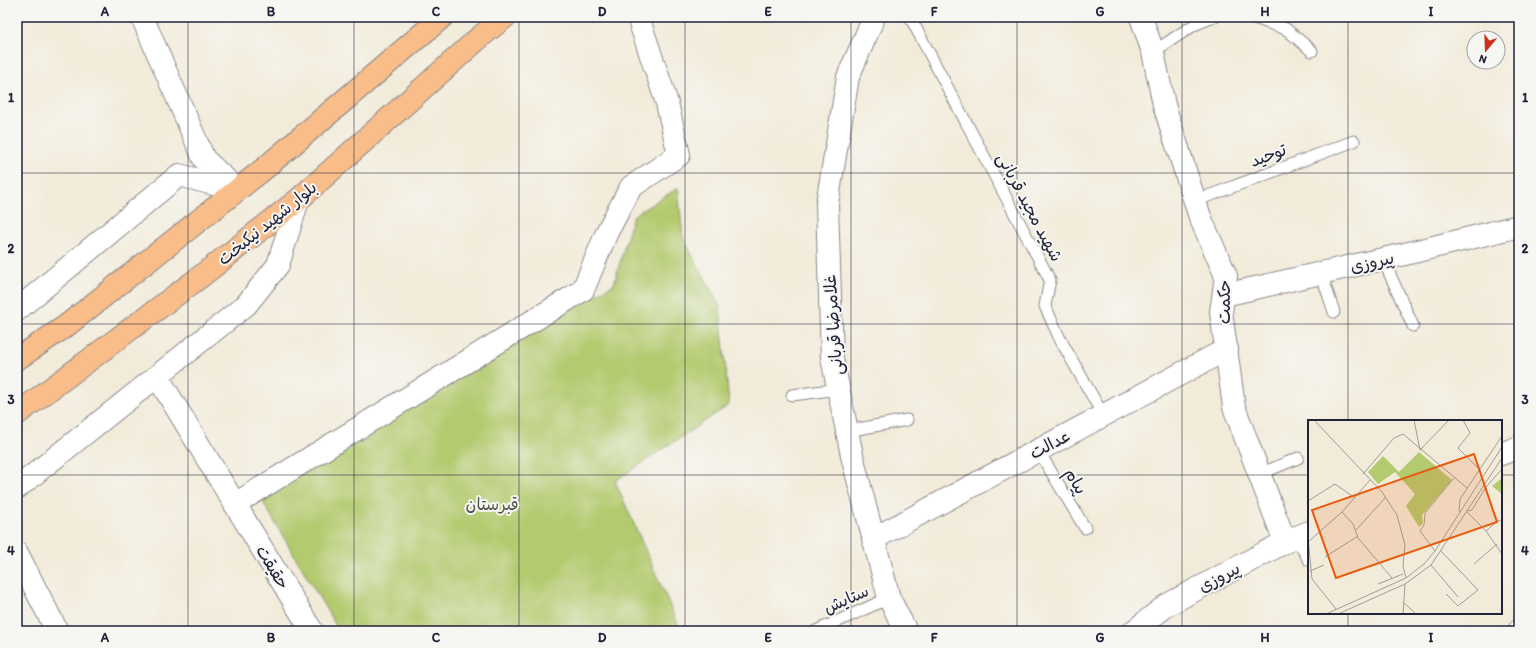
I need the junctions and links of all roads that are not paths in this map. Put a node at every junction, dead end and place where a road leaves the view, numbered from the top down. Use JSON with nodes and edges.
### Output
{"nodes":[{"id":1,"x":142,"y":17,"type":"edge"},
{"id":2,"x":442,"y":17,"type":"edge"},
{"id":3,"x":505,"y":17,"type":"edge"},
{"id":4,"x":638,"y":17,"type":"edge"},
{"id":5,"x":874,"y":17,"type":"edge"},
{"id":6,"x":910,"y":17,"type":"edge"},
{"id":7,"x":1141,"y":17,"type":"edge"},
{"id":8,"x":1214,"y":17,"type":"edge"},
{"id":9,"x":1252,"y":17,"type":"edge"},
{"id":10,"x":1312,"y":51,"type":"dead end"},
{"id":11,"x":1153,"y":52,"type":"junction"},
{"id":12,"x":1354,"y":141,"type":"dead end"},
{"id":13,"x":237,"y":190,"type":"junction"},
{"id":14,"x":298,"y":200,"type":"junction"},
{"id":15,"x":1195,"y":201,"type":"junction"},
{"id":16,"x":1519,"y":226,"type":"edge"},
{"id":17,"x":1384,"y":259,"type":"junction"},
{"id":18,"x":1321,"y":273,"type":"junction"},
{"id":19,"x":1224,"y":296,"type":"junction"},
{"id":20,"x":17,"y":310,"type":"edge"},
{"id":21,"x":1334,"y":312,"type":"dead end"},
{"id":22,"x":1413,"y":326,"type":"dead end"},
{"id":23,"x":1226,"y":348,"type":"junction"},
{"id":24,"x":17,"y":359,"type":"edge"},
{"id":25,"x":157,"y":376,"type":"junction"},
{"id":26,"x":839,"y":390,"type":"junction"},
{"id":27,"x":792,"y":395,"type":"dead end"},
{"id":28,"x":17,"y":414,"type":"edge"},
{"id":29,"x":1103,"y":415,"type":"junction"},
{"id":30,"x":907,"y":420,"type":"dead end"},
{"id":31,"x":847,"y":431,"type":"junction"},
{"id":32,"x":1519,"y":447,"type":"edge"},
{"id":33,"x":1038,"y":450,"type":"junction"},
{"id":34,"x":1502,"y":454,"type":"edge"},
{"id":35,"x":1298,"y":458,"type":"dead end"},
{"id":36,"x":1260,"y":474,"type":"junction"},
{"id":37,"x":17,"y":488,"type":"edge"},
{"id":38,"x":234,"y":504,"type":"junction"},
{"id":39,"x":1085,"y":528,"type":"dead end"},
{"id":40,"x":1297,"y":538,"type":"edge"},
{"id":41,"x":873,"y":539,"type":"junction"},
{"id":42,"x":17,"y":553,"type":"edge"},
{"id":43,"x":1308,"y":558,"type":"edge"},
{"id":44,"x":889,"y":598,"type":"junction"},
{"id":45,"x":1519,"y":625,"type":"edge"},
{"id":46,"x":1140,"y":629,"type":"edge"},
{"id":47,"x":57,"y":631,"type":"edge"},
{"id":48,"x":312,"y":631,"type":"edge"},
{"id":49,"x":816,"y":631,"type":"edge"},
{"id":50,"x":906,"y":631,"type":"edge"},
{"id":51,"x":1513,"y":631,"type":"edge"}],
"edges":[{"from":1,"to":13,"type":"street"},
{"from":2,"to":13,"type":"main road"},
{"from":3,"to":14,"type":"main road","name":"بلوار شهید نیکبخت"},
{"from":4,"to":38,"type":"street"},
{"from":5,"to":26,"type":"street","name":"غلامرضا قربانی"},
{"from":6,"to":29,"type":"lane","name":"شهید مجید قربانی"},
{"from":7,"to":11,"type":"street","name":"حکمت"},
{"from":8,"to":11,"type":"lane"},
{"from":9,"to":10,"type":"lane"},
{"from":11,"to":15,"type":"street","name":"حکمت"},
{"from":12,"to":15,"type":"lane","name":"توحید"},
{"from":13,"to":20,"type":"street"},
{"from":13,"to":24,"type":"main road"},
{"from":14,"to":25,"type":"street"},
{"from":14,"to":28,"type":"main road","name":"بلوار شهید نیکبخت"},
{"from":15,"to":19,"type":"street","name":"حکمت"},
{"from":16,"to":17,"type":"street","name":"پیروزی"},
{"from":17,"to":18,"type":"street","name":"پیروزی"},
{"from":17,"to":22,"type":"lane"},
{"from":18,"to":19,"type":"street","name":"پیروزی"},
{"from":18,"to":21,"type":"lane"},
{"from":19,"to":23,"type":"street","name":"حکمت"},
{"from":23,"to":29,"type":"street","name":"عدالت"},
{"from":23,"to":36,"type":"street","name":"حکمت"},
{"from":25,"to":37,"type":"street"},
{"from":25,"to":38,"type":"street","name":"حقیقت"},
{"from":26,"to":27,"type":"lane"},
{"from":26,"to":31,"type":"street","name":"غلامرضا قربانی"},
{"from":29,"to":33,"type":"street","name":"عدالت"},
{"from":30,"to":31,"type":"lane"},
{"from":31,"to":41,"type":"street","name":"غلامرضا قربانی"},
{"from":32,"to":34,"type":"street"},
{"from":33,"to":39,"type":"lane","name":"پیام"},
{"from":33,"to":41,"type":"street","name":"عدالت"},
{"from":35,"to":36,"type":"lane"},
{"from":36,"to":40,"type":"street","name":"حکمت"},
{"from":38,"to":48,"type":"street","name":"حقیقت"},
{"from":40,"to":43,"type":"lane"},
{"from":40,"to":46,"type":"street","name":"پیروزی"},
{"from":41,"to":44,"type":"street","name":"غلامرضا قربانی"},
{"from":42,"to":47,"type":"street"},
{"from":44,"to":49,"type":"lane","name":"ستایش"},
{"from":44,"to":50,"type":"street","name":"غلامرضا قربانی"},
{"from":45,"to":51,"type":"lane"}]}
